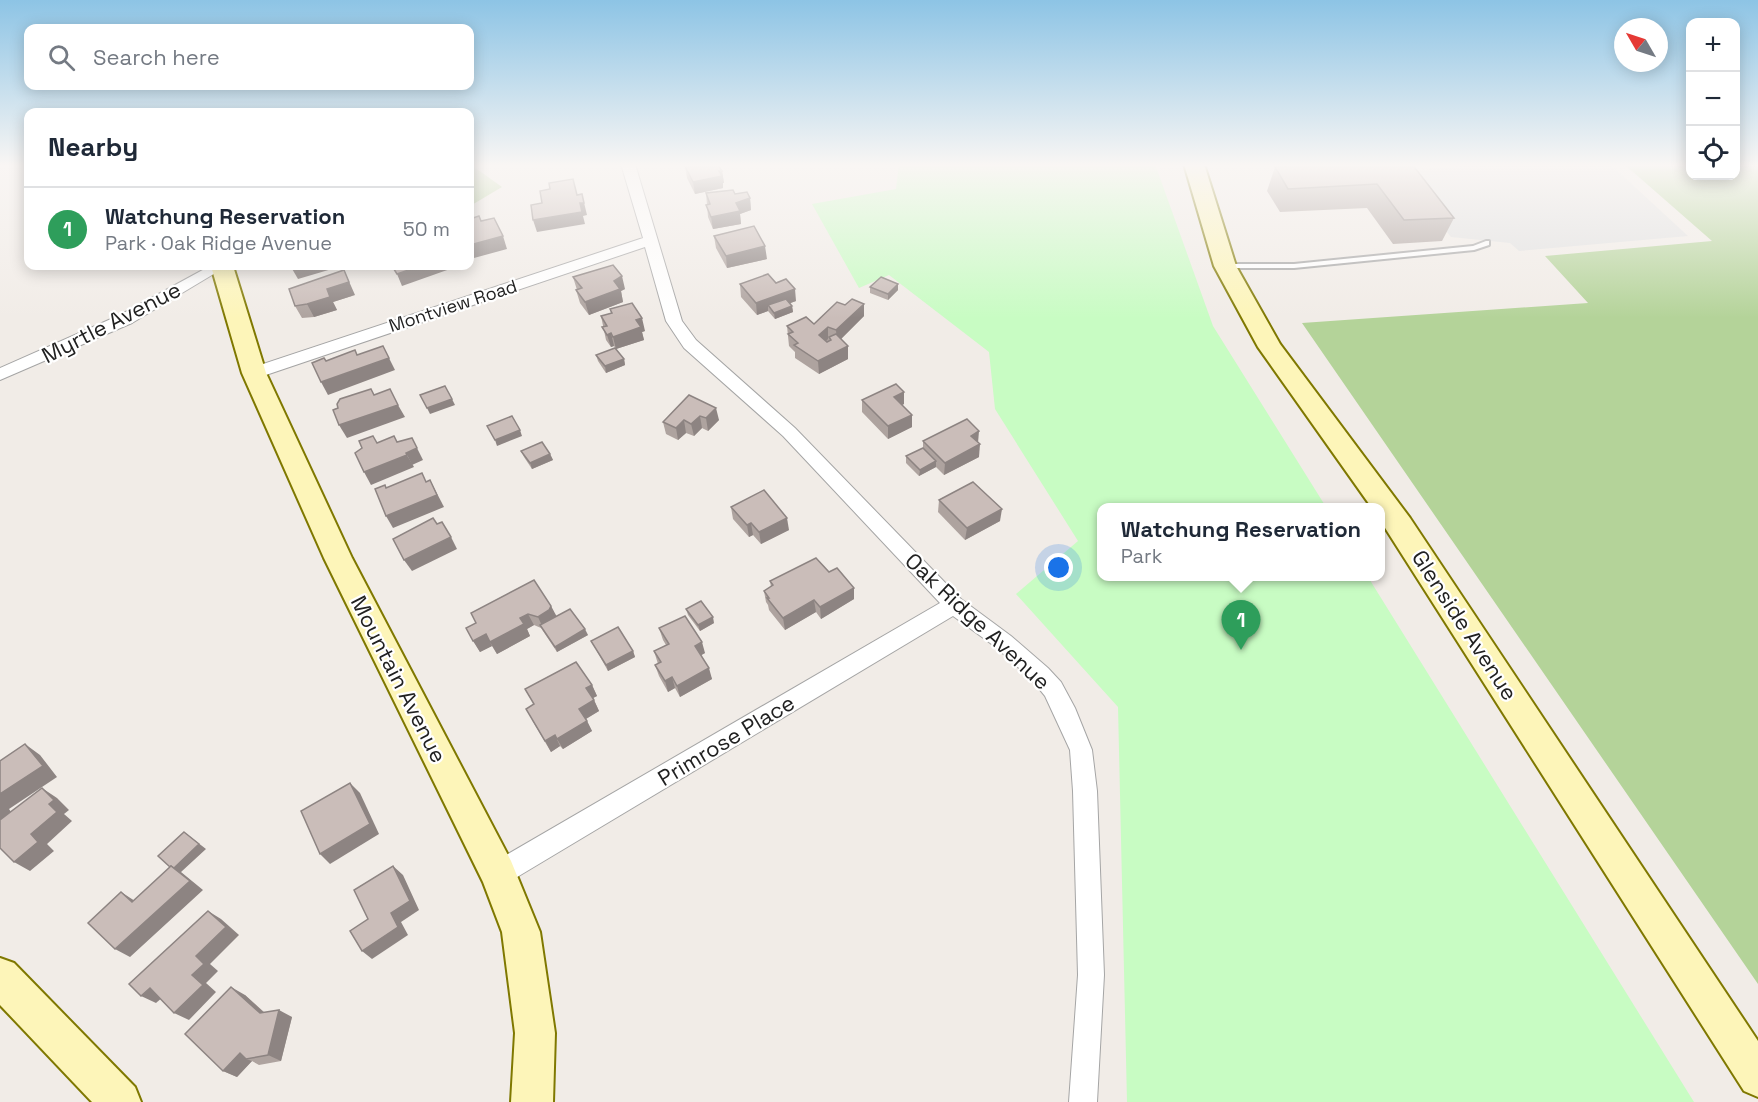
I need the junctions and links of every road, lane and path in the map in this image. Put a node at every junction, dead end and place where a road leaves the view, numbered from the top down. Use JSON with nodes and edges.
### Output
{"nodes":[{"id":1,"x":644,"y":215,"type":"edge"},
{"id":2,"x":1210,"y":215,"type":"edge"},
{"id":3,"x":652,"y":240,"type":"junction"},
{"id":4,"x":1486,"y":243,"type":"dead end"},
{"id":5,"x":1225,"y":266,"type":"junction"},
{"id":6,"x":214,"y":270,"type":"edge"},
{"id":7,"x":222,"y":270,"type":"edge"},
{"id":8,"x":254,"y":373,"type":"junction"},
{"id":9,"x":0,"y":374,"type":"edge"},
{"id":10,"x":1383,"y":503,"type":"edge"},
{"id":11,"x":1385,"y":505,"type":"edge"},
{"id":12,"x":954,"y":604,"type":"junction"},
{"id":13,"x":498,"y":874,"type":"junction"},
{"id":14,"x":0,"y":977,"type":"edge"},
{"id":15,"x":1758,"y":1077,"type":"edge"},
{"id":16,"x":120,"y":1102,"type":"edge"},
{"id":17,"x":532,"y":1102,"type":"edge"},
{"id":18,"x":1083,"y":1102,"type":"edge"}],
"edges":[{"from":1,"to":3,"type":"street","name":"Oak Ridge Avenue"},
{"from":2,"to":5,"type":"main road","name":"Glenside Avenue"},
{"from":3,"to":8,"type":"street","name":"Montview Road"},
{"from":3,"to":12,"type":"street","name":"Oak Ridge Avenue"},
{"from":4,"to":5,"type":"lane"},
{"from":5,"to":10,"type":"main road","name":"Glenside Avenue"},
{"from":6,"to":9,"type":"street","name":"Myrtle Avenue"},
{"from":7,"to":8,"type":"main road","name":"Mountain Avenue"},
{"from":8,"to":13,"type":"main road","name":"Mountain Avenue"},
{"from":11,"to":15,"type":"main road","name":"Glenside Avenue"},
{"from":12,"to":13,"type":"street","name":"Primrose Place"},
{"from":12,"to":18,"type":"street","name":"Oak Ridge Avenue"},
{"from":13,"to":17,"type":"main road","name":"Mountain Avenue"},
{"from":14,"to":16,"type":"main road"}]}
